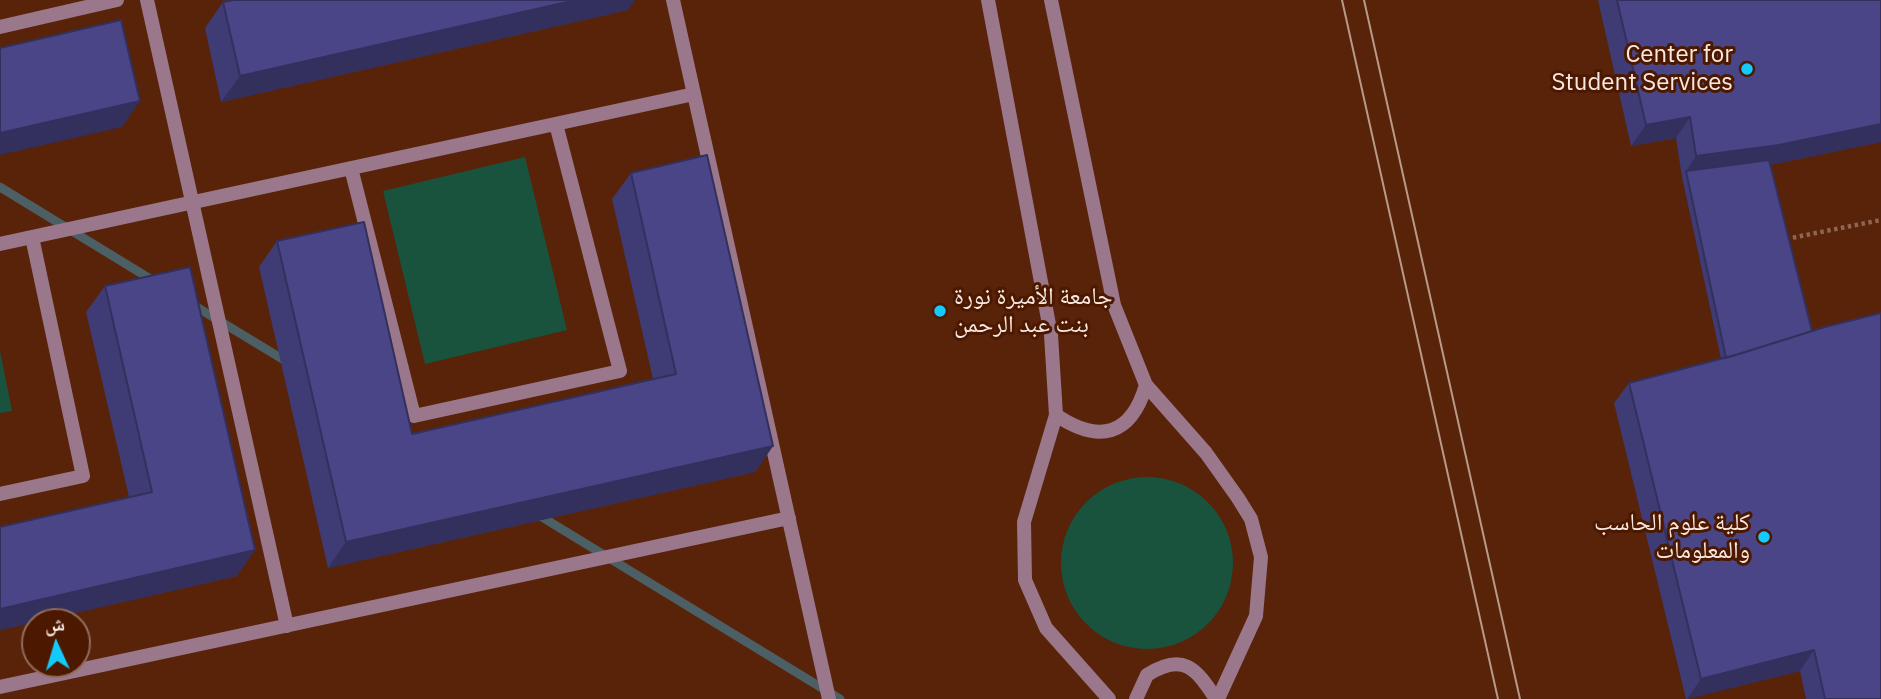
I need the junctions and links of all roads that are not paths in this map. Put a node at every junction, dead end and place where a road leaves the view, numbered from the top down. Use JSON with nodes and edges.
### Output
{"nodes":[{"id":1,"x":117,"y":0,"type":"edge"},
{"id":2,"x":147,"y":0,"type":"edge"},
{"id":3,"x":673,"y":0,"type":"edge"},
{"id":4,"x":988,"y":0,"type":"edge"},
{"id":5,"x":1051,"y":0,"type":"edge"},
{"id":6,"x":0,"y":27,"type":"edge"},
{"id":7,"x":694,"y":94,"type":"junction"},
{"id":8,"x":556,"y":124,"type":"junction"},
{"id":9,"x":351,"y":168,"type":"junction"},
{"id":10,"x":193,"y":202,"type":"junction"},
{"id":11,"x":32,"y":237,"type":"junction"},
{"id":12,"x":0,"y":244,"type":"edge"},
{"id":13,"x":1146,"y":385,"type":"junction"},
{"id":14,"x":1056,"y":415,"type":"junction"},
{"id":15,"x":0,"y":494,"type":"edge"},
{"id":16,"x":789,"y":517,"type":"junction"},
{"id":17,"x":286,"y":626,"type":"junction"},
{"id":18,"x":0,"y":687,"type":"edge"},
{"id":19,"x":829,"y":699,"type":"edge"},
{"id":20,"x":1109,"y":699,"type":"edge"},
{"id":21,"x":1136,"y":699,"type":"edge"},
{"id":22,"x":1217,"y":699,"type":"edge"}],
"edges":[{"from":1,"to":6,"type":"street"},
{"from":2,"to":10,"type":"street"},
{"from":3,"to":7,"type":"street"},
{"from":4,"to":14,"type":"street"},
{"from":5,"to":13,"type":"street"},
{"from":7,"to":8,"type":"street"},
{"from":7,"to":16,"type":"street"},
{"from":8,"to":9,"type":"street"},
{"from":8,"to":9,"type":"street"},
{"from":9,"to":10,"type":"street"},
{"from":10,"to":11,"type":"street"},
{"from":10,"to":17,"type":"street"},
{"from":11,"to":12,"type":"street"},
{"from":11,"to":15,"type":"street"},
{"from":13,"to":14,"type":"street"},
{"from":13,"to":22,"type":"street"},
{"from":14,"to":20,"type":"street"},
{"from":16,"to":17,"type":"street"},
{"from":16,"to":19,"type":"street"},
{"from":17,"to":18,"type":"street"},
{"from":21,"to":22,"type":"street"}]}
